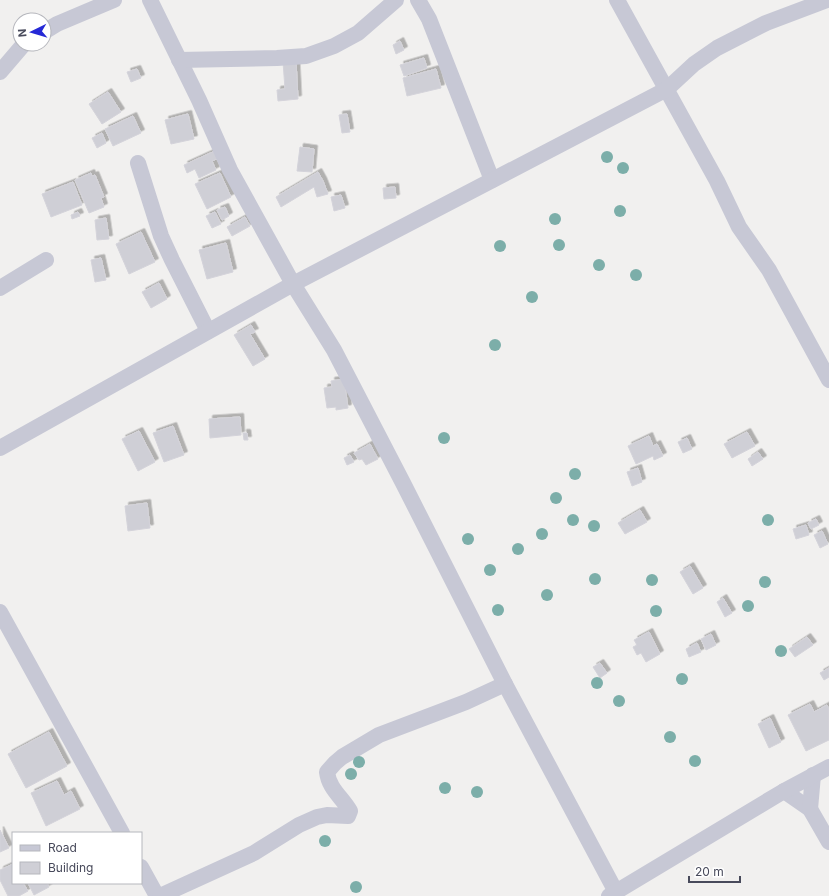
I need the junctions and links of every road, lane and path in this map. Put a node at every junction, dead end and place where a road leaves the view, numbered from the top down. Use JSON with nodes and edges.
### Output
{"nodes":[{"id":1,"x":114,"y":0,"type":"edge"},
{"id":2,"x":150,"y":0,"type":"edge"},
{"id":3,"x":396,"y":0,"type":"edge"},
{"id":4,"x":418,"y":0,"type":"edge"},
{"id":5,"x":617,"y":0,"type":"edge"},
{"id":6,"x":827,"y":0,"type":"edge"},
{"id":7,"x":52,"y":27,"type":"edge"},
{"id":8,"x":17,"y":52,"type":"edge"},
{"id":9,"x":179,"y":60,"type":"junction"},
{"id":10,"x":0,"y":72,"type":"edge"},
{"id":11,"x":667,"y":89,"type":"junction"},
{"id":12,"x":138,"y":163,"type":"dead end"},
{"id":13,"x":492,"y":180,"type":"junction"},
{"id":14,"x":46,"y":260,"type":"dead end"},
{"id":15,"x":293,"y":284,"type":"junction"},
{"id":16,"x":0,"y":288,"type":"edge"},
{"id":17,"x":208,"y":331,"type":"junction"},
{"id":18,"x":829,"y":380,"type":"edge"},
{"id":19,"x":0,"y":448,"type":"edge"},
{"id":20,"x":0,"y":612,"type":"edge"},
{"id":21,"x":505,"y":684,"type":"junction"},
{"id":22,"x":829,"y":767,"type":"edge"},
{"id":23,"x":813,"y":775,"type":"junction"},
{"id":24,"x":784,"y":791,"type":"junction"},
{"id":25,"x":810,"y":809,"type":"junction"},
{"id":26,"x":121,"y":832,"type":"edge"},
{"id":27,"x":829,"y":842,"type":"edge"},
{"id":28,"x":142,"y":869,"type":"edge"},
{"id":29,"x":613,"y":894,"type":"edge"},
{"id":30,"x":157,"y":896,"type":"edge"},
{"id":31,"x":160,"y":896,"type":"edge"}],
"edges":[{"from":1,"to":7,"type":"street"},
{"from":2,"to":9,"type":"street"},
{"from":3,"to":9,"type":"street"},
{"from":4,"to":13,"type":"street"},
{"from":5,"to":11,"type":"street"},
{"from":6,"to":11,"type":"street"},
{"from":8,"to":10,"type":"street"},
{"from":9,"to":15,"type":"street"},
{"from":11,"to":13,"type":"street"},
{"from":11,"to":18,"type":"street"},
{"from":12,"to":17,"type":"street"},
{"from":13,"to":15,"type":"street"},
{"from":14,"to":16,"type":"street"},
{"from":15,"to":17,"type":"street"},
{"from":15,"to":21,"type":"street"},
{"from":17,"to":19,"type":"street"},
{"from":20,"to":26,"type":"street"},
{"from":21,"to":29,"type":"street"},
{"from":21,"to":31,"type":"street"},
{"from":22,"to":23,"type":"street"},
{"from":23,"to":24,"type":"street"},
{"from":23,"to":25,"type":"street"},
{"from":24,"to":25,"type":"street"},
{"from":24,"to":29,"type":"street"},
{"from":25,"to":27,"type":"street"},
{"from":28,"to":30,"type":"street"}]}
